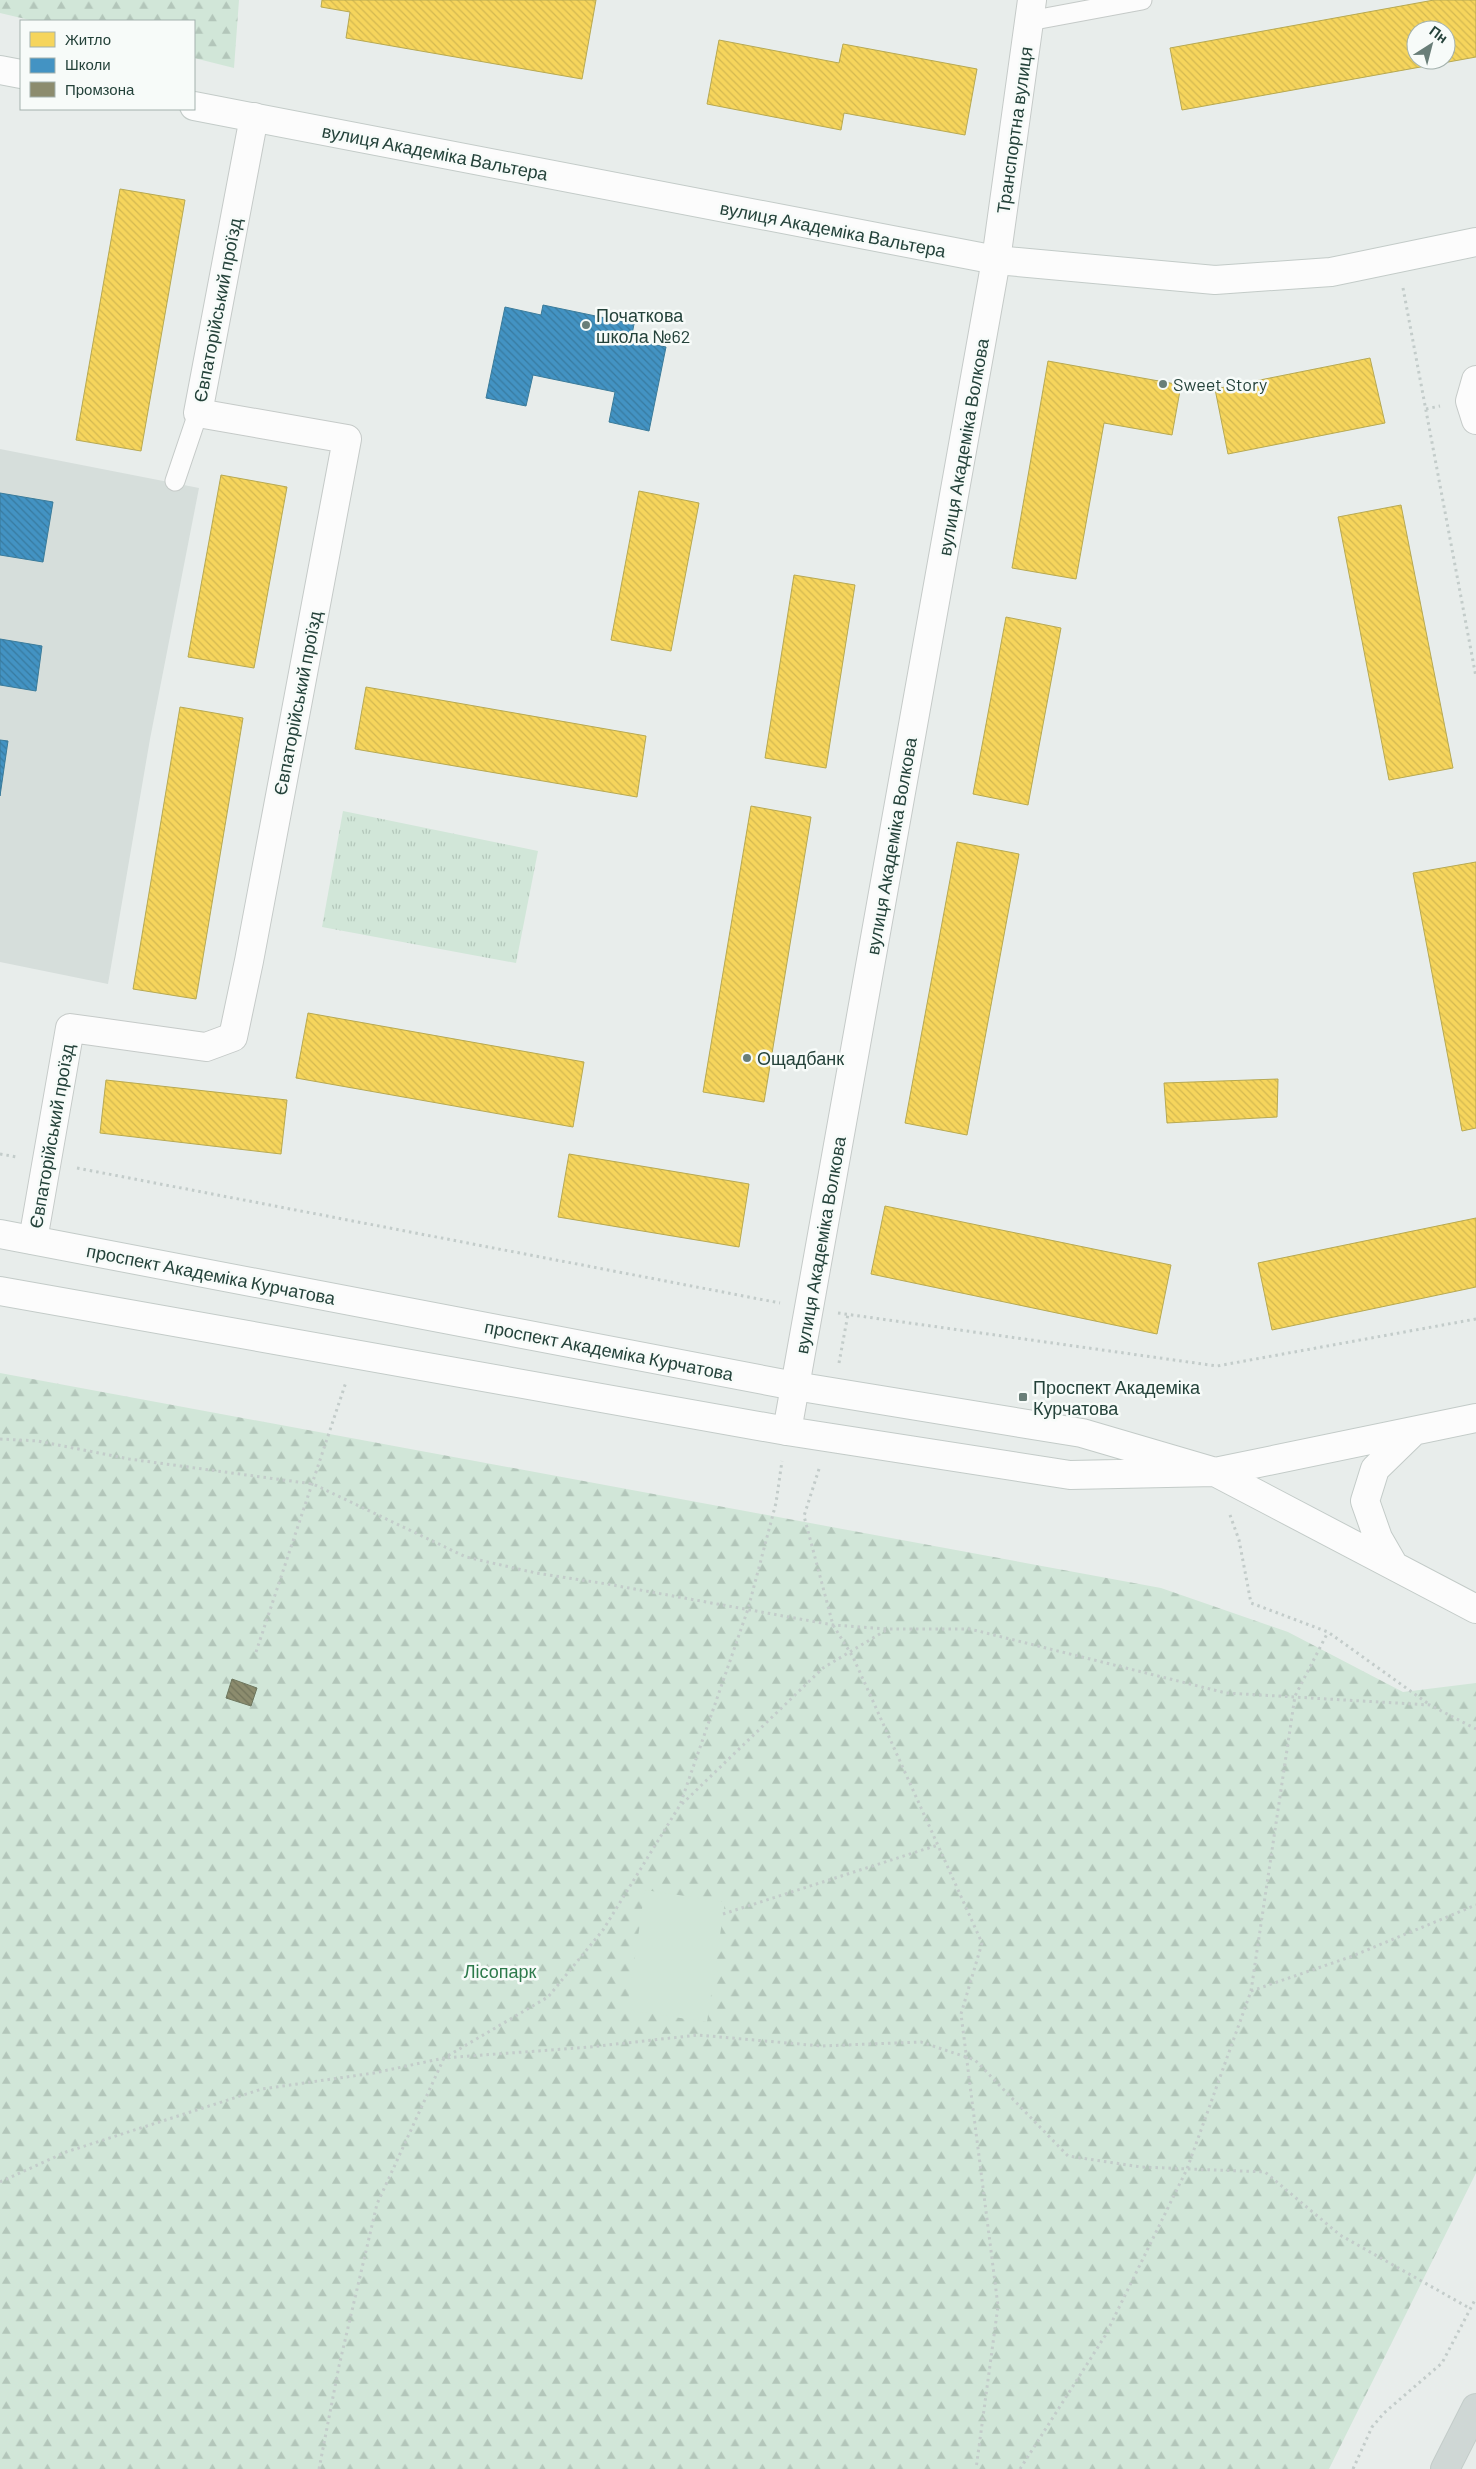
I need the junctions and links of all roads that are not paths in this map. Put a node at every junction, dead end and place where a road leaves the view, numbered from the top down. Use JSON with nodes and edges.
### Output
{"nodes":[{"id":1,"x":1142,"y":0,"type":"edge"},
{"id":2,"x":1030,"y":10,"type":"edge"},
{"id":3,"x":0,"y":70,"type":"edge"},
{"id":4,"x":20,"y":74,"type":"edge"},
{"id":5,"x":195,"y":106,"type":"edge"},
{"id":6,"x":254,"y":117,"type":"junction"},
{"id":7,"x":1476,"y":242,"type":"edge"},
{"id":8,"x":996,"y":260,"type":"junction"},
{"id":9,"x":1476,"y":380,"type":"edge"},
{"id":10,"x":198,"y":413,"type":"junction"},
{"id":11,"x":1476,"y":420,"type":"edge"},
{"id":12,"x":175,"y":481,"type":"dead end"},
{"id":13,"x":0,"y":1234,"type":"edge"},
{"id":14,"x":33,"y":1240,"type":"junction"},
{"id":15,"x":0,"y":1291,"type":"edge"},
{"id":16,"x":795,"y":1386,"type":"junction"},
{"id":17,"x":1476,"y":1418,"type":"edge"},
{"id":18,"x":787,"y":1431,"type":"junction"},
{"id":19,"x":1413,"y":1432,"type":"junction"},
{"id":20,"x":1215,"y":1472,"type":"junction"},
{"id":21,"x":1393,"y":1564,"type":"junction"},
{"id":22,"x":1476,"y":1609,"type":"edge"},
{"id":23,"x":1476,"y":2408,"type":"edge"},
{"id":24,"x":1445,"y":2469,"type":"edge"}],
"edges":[{"from":1,"to":2,"type":"lane"},
{"from":2,"to":8,"type":"street","name":"Транспортна вулиця"},
{"from":3,"to":4,"type":"street"},
{"from":5,"to":6,"type":"street","name":"вулиця Академіка Вальтера"},
{"from":6,"to":8,"type":"street","name":"вулиця Академіка Вальтера"},
{"from":6,"to":10,"type":"street","name":"Євпаторійський проїзд"},
{"from":7,"to":8,"type":"street","name":"вулиця Академіка Вальтера"},
{"from":8,"to":16,"type":"street","name":"вулиця Академіка Волкова"},
{"from":9,"to":11,"type":"street"},
{"from":10,"to":12,"type":"lane"},
{"from":10,"to":14,"type":"street","name":"Євпаторійський проїзд"},
{"from":13,"to":14,"type":"street","name":"проспект Академіка Курчатова"},
{"from":14,"to":16,"type":"street","name":"проспект Академіка Курчатова"},
{"from":15,"to":18,"type":"street","name":"проспект Академіка Курчатова"},
{"from":16,"to":18,"type":"street","name":"вулиця Академіка Волкова"},
{"from":16,"to":20,"type":"street","name":"проспект Академіка Курчатова"},
{"from":17,"to":19,"type":"street","name":"проспект Академіка Курчатова"},
{"from":18,"to":20,"type":"street","name":"проспект Академіка Курчатова"},
{"from":19,"to":20,"type":"street","name":"проспект Академіка Курчатова"},
{"from":19,"to":21,"type":"street"},
{"from":20,"to":21,"type":"street"},
{"from":21,"to":22,"type":"street"},
{"from":23,"to":24,"type":"main road"}]}
